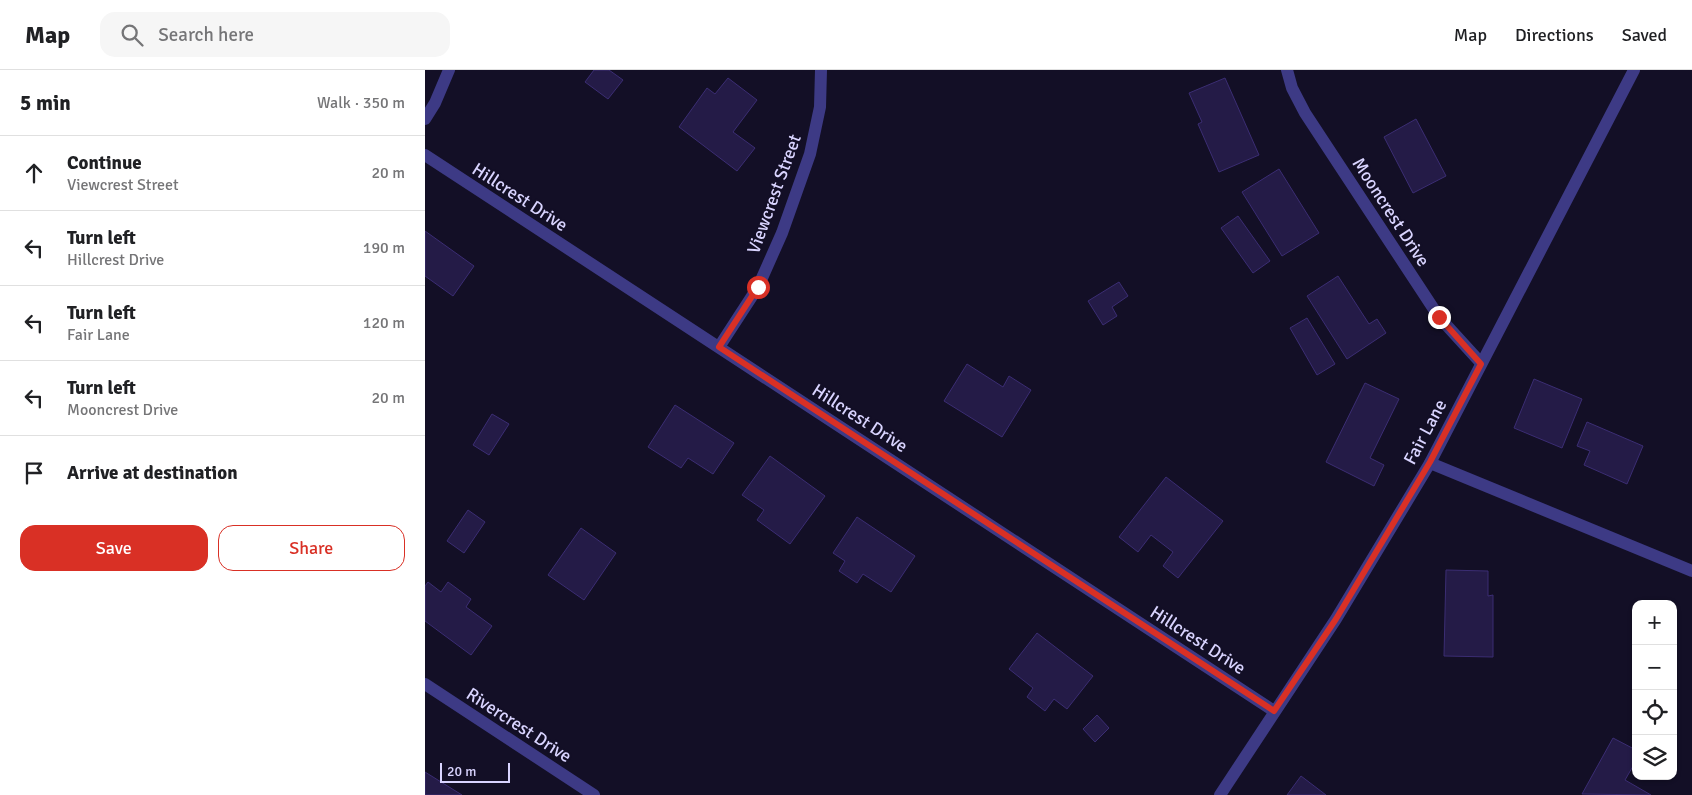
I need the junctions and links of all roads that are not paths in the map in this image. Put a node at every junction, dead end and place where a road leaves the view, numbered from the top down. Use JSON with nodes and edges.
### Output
{"nodes":[{"id":1,"x":449,"y":70,"type":"edge"},
{"id":2,"x":821,"y":70,"type":"edge"},
{"id":3,"x":1287,"y":70,"type":"edge"},
{"id":4,"x":1634,"y":70,"type":"edge"},
{"id":5,"x":425,"y":119,"type":"edge"},
{"id":6,"x":425,"y":155,"type":"edge"},
{"id":7,"x":719,"y":347,"type":"junction"},
{"id":8,"x":1481,"y":364,"type":"junction"},
{"id":9,"x":1430,"y":462,"type":"junction"},
{"id":10,"x":1692,"y":571,"type":"edge"},
{"id":11,"x":425,"y":684,"type":"edge"},
{"id":12,"x":1274,"y":711,"type":"junction"},
{"id":13,"x":594,"y":795,"type":"edge"},
{"id":14,"x":1220,"y":795,"type":"edge"}],
"edges":[{"from":1,"to":5,"type":"street"},
{"from":2,"to":7,"type":"street","name":"Viewcrest Street"},
{"from":3,"to":8,"type":"street","name":"Mooncrest Drive"},
{"from":4,"to":8,"type":"street","name":"Fair Lane"},
{"from":6,"to":7,"type":"street","name":"Hillcrest Drive"},
{"from":7,"to":12,"type":"street","name":"Hillcrest Drive"},
{"from":8,"to":9,"type":"street","name":"Fair Lane"},
{"from":9,"to":10,"type":"street"},
{"from":9,"to":12,"type":"street","name":"Fair Lane"},
{"from":11,"to":13,"type":"street","name":"Rivercrest Drive"},
{"from":12,"to":14,"type":"street","name":"Fair Lane"}]}
